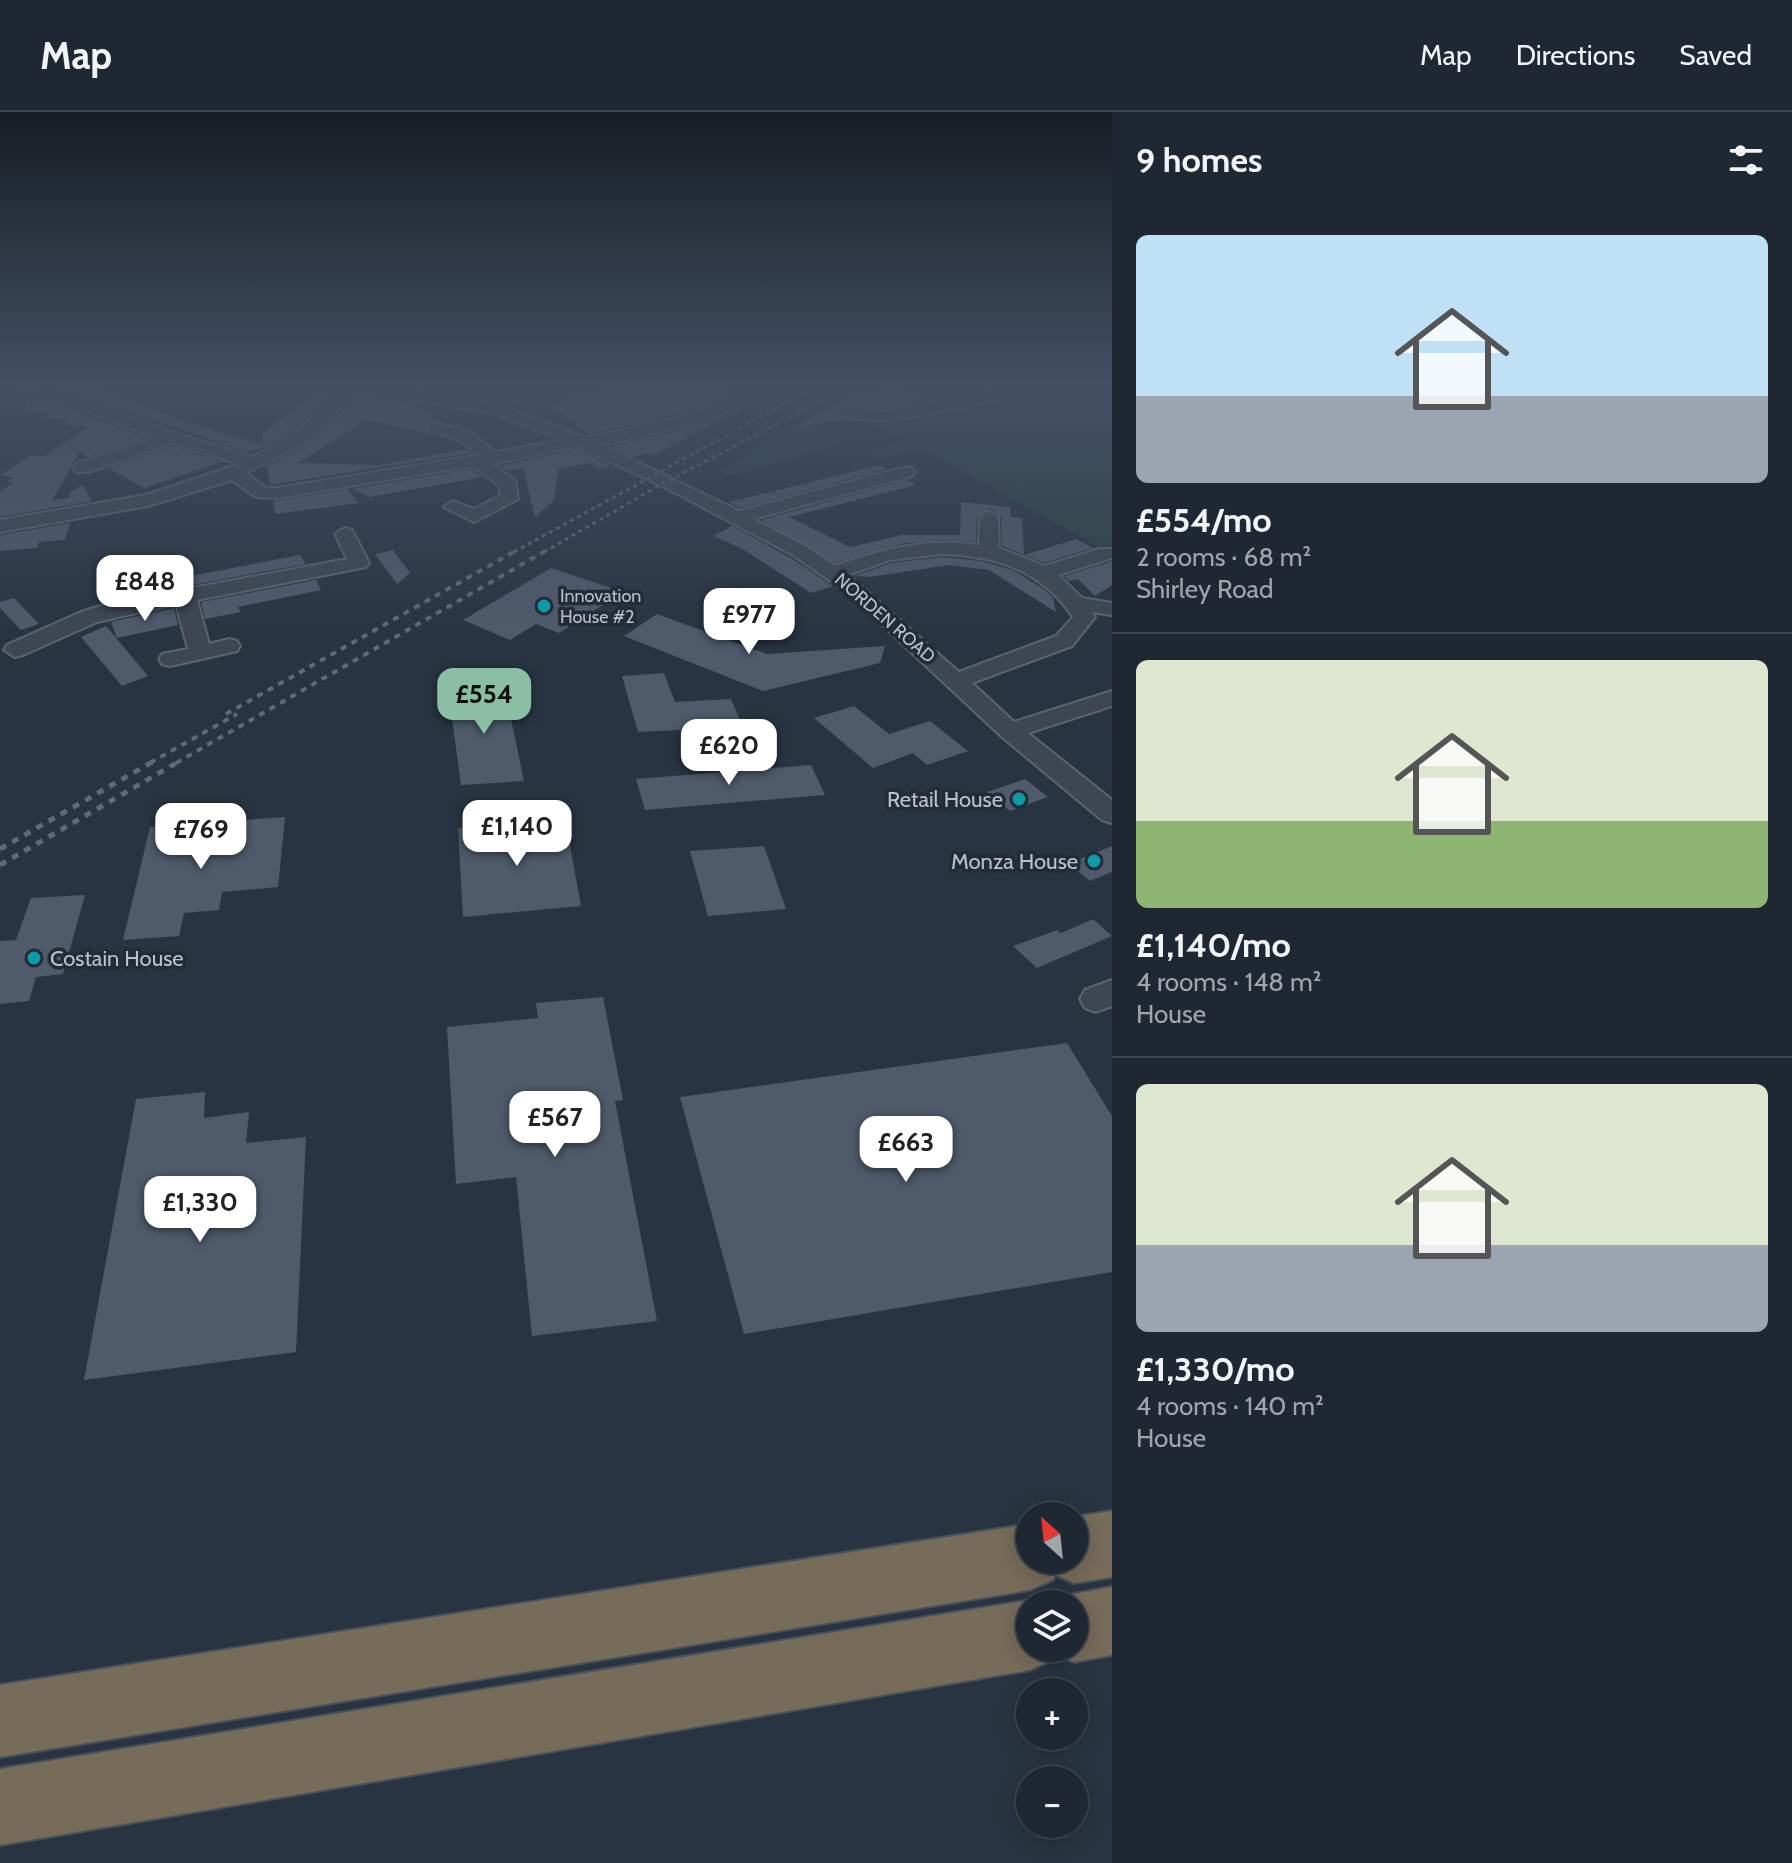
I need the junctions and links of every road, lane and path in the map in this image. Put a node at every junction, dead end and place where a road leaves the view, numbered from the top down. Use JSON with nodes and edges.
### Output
{"nodes":[{"id":1,"x":236,"y":471,"type":"edge"},
{"id":2,"x":417,"y":471,"type":"edge"},
{"id":3,"x":495,"y":471,"type":"edge"},
{"id":4,"x":637,"y":471,"type":"edge"},
{"id":5,"x":233,"y":472,"type":"junction"},
{"id":6,"x":906,"y":472,"type":"dead end"},
{"id":7,"x":453,"y":507,"type":"dead end"},
{"id":8,"x":989,"y":517,"type":"dead end"},
{"id":9,"x":738,"y":518,"type":"junction"},
{"id":10,"x":0,"y":526,"type":"edge"},
{"id":11,"x":345,"y":534,"type":"dead end"},
{"id":12,"x":989,"y":552,"type":"junction"},
{"id":13,"x":1106,"y":553,"type":"dead end"},
{"id":14,"x":835,"y":573,"type":"junction"},
{"id":15,"x":1044,"y":573,"type":"junction"},
{"id":16,"x":185,"y":596,"type":"junction"},
{"id":17,"x":1077,"y":604,"type":"junction"},
{"id":18,"x":1112,"y":609,"type":"edge"},
{"id":19,"x":229,"y":646,"type":"dead end"},
{"id":20,"x":5,"y":647,"type":"edge"},
{"id":21,"x":200,"y":653,"type":"junction"},
{"id":22,"x":170,"y":659,"type":"dead end"},
{"id":23,"x":956,"y":681,"type":"junction"},
{"id":24,"x":1112,"y":698,"type":"edge"},
{"id":25,"x":1010,"y":731,"type":"junction"},
{"id":26,"x":1112,"y":814,"type":"edge"},
{"id":27,"x":1112,"y":1544,"type":"edge"},
{"id":28,"x":1088,"y":1548,"type":"edge"},
{"id":29,"x":1016,"y":1559,"type":"edge"},
{"id":30,"x":1112,"y":1621,"type":"edge"},
{"id":31,"x":1088,"y":1625,"type":"edge"},
{"id":32,"x":1016,"y":1637,"type":"edge"},
{"id":33,"x":0,"y":1721,"type":"edge"},
{"id":34,"x":0,"y":1807,"type":"edge"}],
"edges":[{"from":1,"to":5,"type":"street"},
{"from":2,"to":5,"type":"street"},
{"from":3,"to":7,"type":"street"},
{"from":4,"to":9,"type":"street","name":"NORDEN ROAD"},
{"from":5,"to":10,"type":"street"},
{"from":6,"to":9,"type":"street"},
{"from":8,"to":12,"type":"street"},
{"from":9,"to":14,"type":"street","name":"NORDEN ROAD"},
{"from":11,"to":16,"type":"street"},
{"from":12,"to":14,"type":"street"},
{"from":12,"to":15,"type":"street"},
{"from":13,"to":15,"type":"street"},
{"from":14,"to":23,"type":"street","name":"NORDEN ROAD"},
{"from":15,"to":17,"type":"street"},
{"from":16,"to":20,"type":"street"},
{"from":16,"to":21,"type":"street"},
{"from":17,"to":18,"type":"street"},
{"from":17,"to":23,"type":"street"},
{"from":19,"to":21,"type":"street"},
{"from":21,"to":22,"type":"street"},
{"from":23,"to":25,"type":"street","name":"NORDEN ROAD"},
{"from":24,"to":25,"type":"street"},
{"from":25,"to":26,"type":"street","name":"NORDEN ROAD"},
{"from":27,"to":28,"type":"highway"},
{"from":29,"to":33,"type":"highway"},
{"from":30,"to":31,"type":"highway"},
{"from":32,"to":34,"type":"highway"}]}
